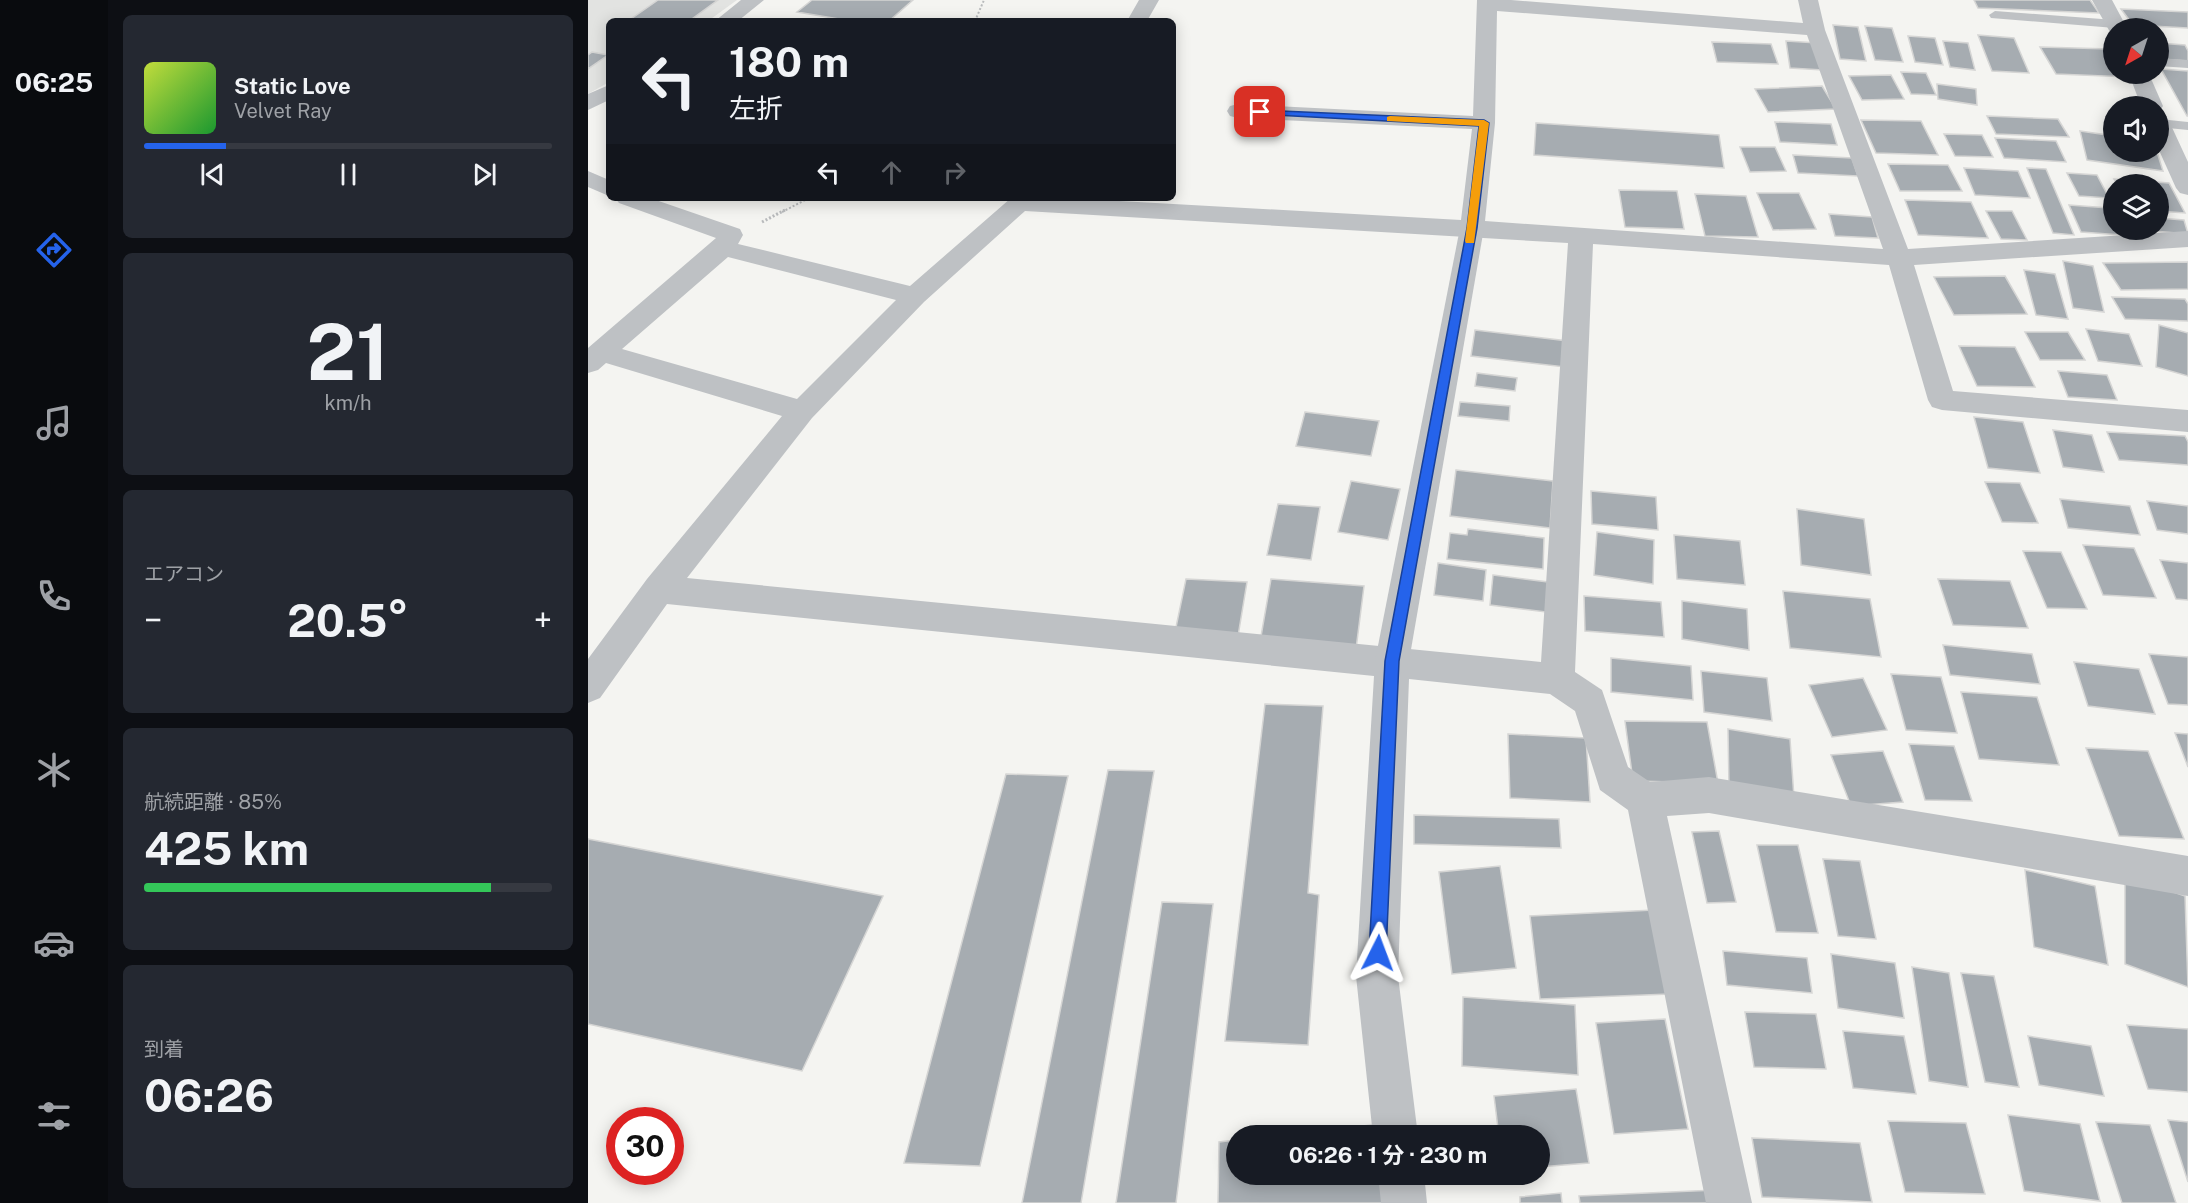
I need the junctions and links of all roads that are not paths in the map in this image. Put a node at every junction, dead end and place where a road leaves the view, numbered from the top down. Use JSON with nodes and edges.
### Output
{"nodes":[{"id":1,"x":753,"y":0,"type":"edge"},
{"id":2,"x":1149,"y":0,"type":"edge"},
{"id":3,"x":1808,"y":0,"type":"edge"},
{"id":4,"x":2103,"y":0,"type":"edge"},
{"id":5,"x":1487,"y":2,"type":"edge"},
{"id":6,"x":1995,"y":15,"type":"dead end"},
{"id":7,"x":729,"y":18,"type":"edge"},
{"id":8,"x":1139,"y":18,"type":"edge"},
{"id":9,"x":2112,"y":18,"type":"edge"},
{"id":10,"x":2103,"y":25,"type":"edge"},
{"id":11,"x":1815,"y":30,"type":"junction"},
{"id":12,"x":2169,"y":63,"type":"edge"},
{"id":13,"x":2188,"y":64,"type":"edge"},
{"id":14,"x":606,"y":93,"type":"edge"},
{"id":15,"x":588,"y":103,"type":"edge"},
{"id":16,"x":1238,"y":111,"type":"dead end"},
{"id":17,"x":2169,"y":120,"type":"edge"},
{"id":18,"x":1484,"y":123,"type":"junction"},
{"id":19,"x":2188,"y":126,"type":"edge"},
{"id":20,"x":2169,"y":144,"type":"edge"},
{"id":21,"x":588,"y":178,"type":"edge"},
{"id":22,"x":606,"y":187,"type":"edge"},
{"id":23,"x":2188,"y":188,"type":"edge"},
{"id":24,"x":634,"y":201,"type":"edge"},
{"id":25,"x":1023,"y":201,"type":"edge"},
{"id":26,"x":1472,"y":228,"type":"junction"},
{"id":27,"x":1581,"y":235,"type":"junction"},
{"id":28,"x":2188,"y":239,"type":"edge"},
{"id":29,"x":727,"y":241,"type":"junction"},
{"id":30,"x":1899,"y":258,"type":"junction"},
{"id":31,"x":915,"y":296,"type":"junction"},
{"id":32,"x":595,"y":357,"type":"edge"},
{"id":33,"x":802,"y":411,"type":"junction"},
{"id":34,"x":2188,"y":421,"type":"edge"},
{"id":35,"x":659,"y":589,"type":"junction"},
{"id":36,"x":1392,"y":661,"type":"junction"},
{"id":37,"x":1557,"y":679,"type":"junction"},
{"id":38,"x":588,"y":687,"type":"edge"},
{"id":39,"x":1645,"y":800,"type":"junction"},
{"id":40,"x":2188,"y":876,"type":"edge"},
{"id":41,"x":1395,"y":1125,"type":"edge"},
{"id":42,"x":1402,"y":1185,"type":"edge"},
{"id":43,"x":1404,"y":1203,"type":"edge"},
{"id":44,"x":1729,"y":1203,"type":"edge"}],
"edges":[{"from":1,"to":7,"type":"street"},
{"from":2,"to":8,"type":"street"},
{"from":3,"to":11,"type":"street"},
{"from":4,"to":9,"type":"street"},
{"from":5,"to":11,"type":"street"},
{"from":5,"to":18,"type":"street"},
{"from":6,"to":10,"type":"lane"},
{"from":11,"to":30,"type":"street"},
{"from":12,"to":13,"type":"lane"},
{"from":14,"to":15,"type":"street"},
{"from":16,"to":18,"type":"street"},
{"from":17,"to":19,"type":"lane"},
{"from":18,"to":26,"type":"street"},
{"from":20,"to":23,"type":"street"},
{"from":21,"to":22,"type":"street"},
{"from":24,"to":29,"type":"street"},
{"from":25,"to":26,"type":"street"},
{"from":25,"to":31,"type":"street"},
{"from":26,"to":27,"type":"street"},
{"from":26,"to":36,"type":"street"},
{"from":27,"to":30,"type":"street"},
{"from":27,"to":37,"type":"street"},
{"from":28,"to":30,"type":"street"},
{"from":29,"to":31,"type":"street"},
{"from":29,"to":32,"type":"street"},
{"from":30,"to":34,"type":"street"},
{"from":31,"to":33,"type":"street"},
{"from":32,"to":33,"type":"street"},
{"from":33,"to":35,"type":"street"},
{"from":35,"to":36,"type":"street"},
{"from":35,"to":38,"type":"street"},
{"from":36,"to":37,"type":"street"},
{"from":36,"to":41,"type":"street"},
{"from":37,"to":39,"type":"street"},
{"from":39,"to":40,"type":"street"},
{"from":39,"to":44,"type":"street"},
{"from":42,"to":43,"type":"street"}]}
